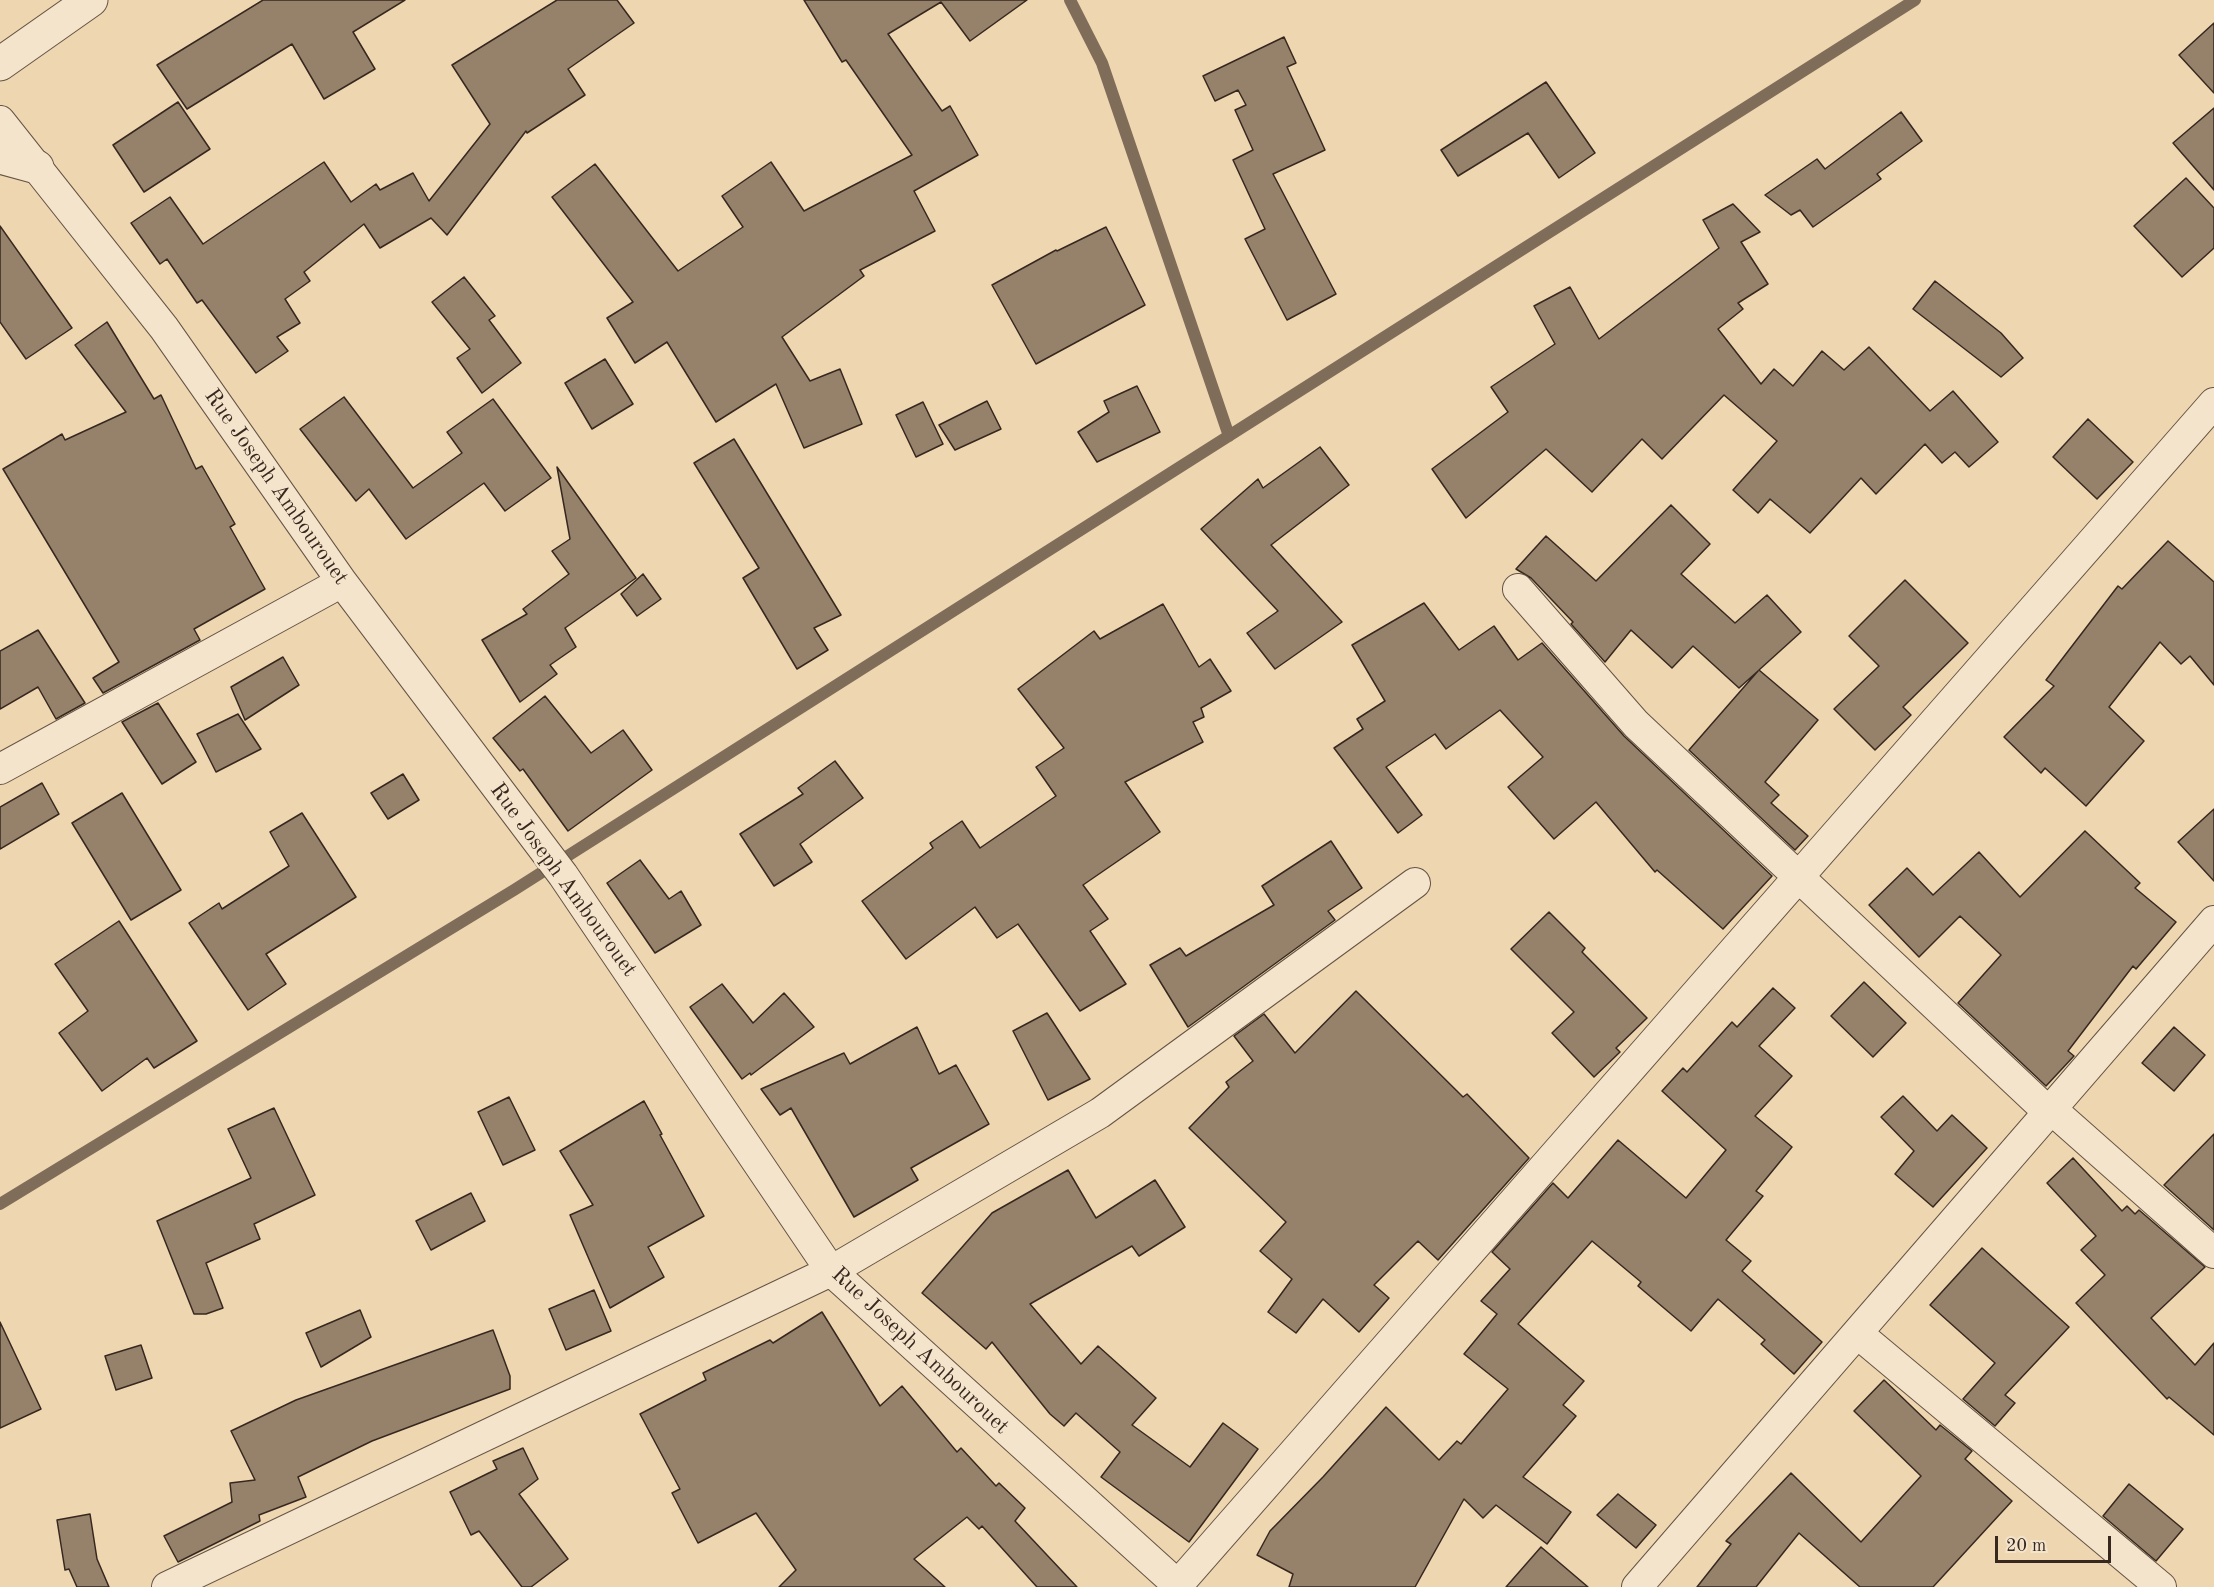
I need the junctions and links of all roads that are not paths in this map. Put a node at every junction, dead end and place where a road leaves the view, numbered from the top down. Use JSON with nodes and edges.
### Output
{"nodes":[{"id":1,"x":91,"y":0,"type":"edge"},
{"id":2,"x":0,"y":64,"type":"edge"},
{"id":3,"x":0,"y":121,"type":"edge"},
{"id":4,"x":0,"y":157,"type":"edge"},
{"id":5,"x":37,"y":167,"type":"junction"},
{"id":6,"x":2214,"y":403,"type":"edge"},
{"id":7,"x":342,"y":582,"type":"junction"},
{"id":8,"x":1518,"y":589,"type":"dead end"},
{"id":9,"x":0,"y":769,"type":"edge"},
{"id":10,"x":1798,"y":877,"type":"junction"},
{"id":11,"x":1415,"y":883,"type":"dead end"},
{"id":12,"x":2214,"y":921,"type":"edge"},
{"id":13,"x":2051,"y":1110,"type":"junction"},
{"id":14,"x":2214,"y":1252,"type":"edge"},
{"id":15,"x":831,"y":1271,"type":"junction"},
{"id":16,"x":1857,"y":1333,"type":"junction"},
{"id":17,"x":1178,"y":1586,"type":"edge"},
{"id":18,"x":167,"y":1587,"type":"edge"},
{"id":19,"x":1637,"y":1587,"type":"edge"},
{"id":20,"x":2161,"y":1587,"type":"edge"}],
"edges":[{"from":1,"to":2,"type":"street"},
{"from":3,"to":5,"type":"street","name":"Rue Joseph Ambourouet"},
{"from":4,"to":5,"type":"street"},
{"from":5,"to":7,"type":"street","name":"Rue Joseph Ambourouet"},
{"from":6,"to":10,"type":"street"},
{"from":7,"to":9,"type":"street"},
{"from":7,"to":15,"type":"street","name":"Rue Joseph Ambourouet"},
{"from":8,"to":10,"type":"street"},
{"from":10,"to":13,"type":"street"},
{"from":10,"to":17,"type":"street"},
{"from":11,"to":15,"type":"street"},
{"from":12,"to":13,"type":"street"},
{"from":13,"to":14,"type":"street"},
{"from":13,"to":16,"type":"street"},
{"from":15,"to":17,"type":"street","name":"Rue Joseph Ambourouet"},
{"from":15,"to":18,"type":"street"},
{"from":16,"to":19,"type":"street"},
{"from":16,"to":20,"type":"street"}]}
